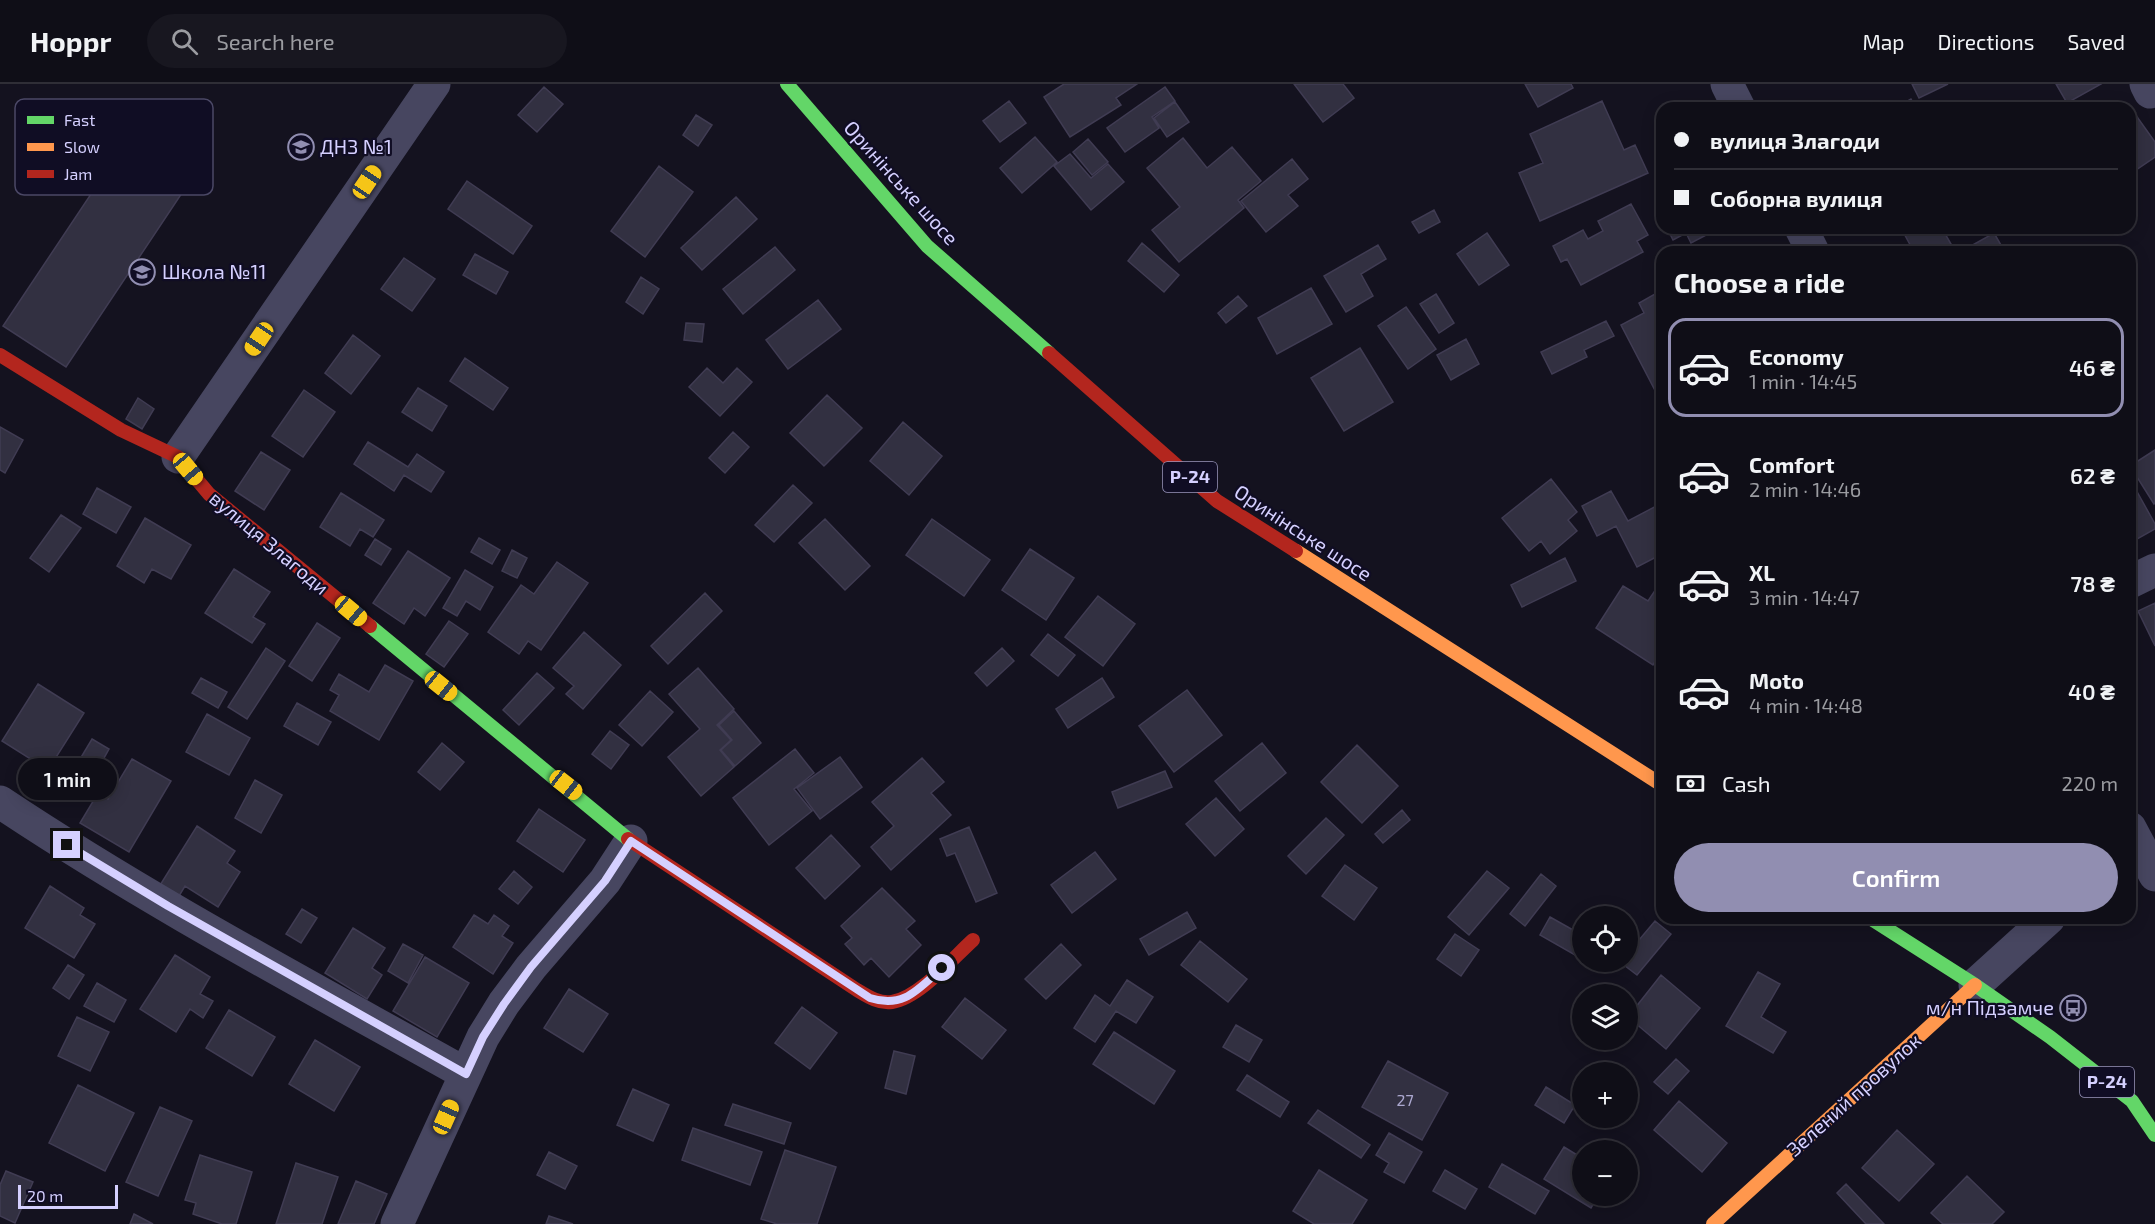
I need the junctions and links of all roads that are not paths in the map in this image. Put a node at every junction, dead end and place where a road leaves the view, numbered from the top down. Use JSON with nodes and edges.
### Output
{"nodes":[{"id":1,"x":434,"y":84,"type":"edge"},
{"id":2,"x":787,"y":84,"type":"edge"},
{"id":3,"x":1726,"y":84,"type":"edge"},
{"id":4,"x":1736,"y":102,"type":"edge"},
{"id":5,"x":0,"y":355,"type":"edge"},
{"id":6,"x":178,"y":457,"type":"junction"},
{"id":7,"x":2155,"y":570,"type":"edge"},
{"id":8,"x":2136,"y":579,"type":"edge"},
{"id":9,"x":1656,"y":781,"type":"edge"},
{"id":10,"x":0,"y":802,"type":"edge"},
{"id":11,"x":631,"y":841,"type":"junction"},
{"id":12,"x":2136,"y":843,"type":"edge"},
{"id":13,"x":2155,"y":874,"type":"edge"},
{"id":14,"x":1879,"y":924,"type":"edge"},
{"id":15,"x":2042,"y":924,"type":"edge"},
{"id":16,"x":973,"y":940,"type":"dead end"},
{"id":17,"x":1975,"y":985,"type":"junction"},
{"id":18,"x":466,"y":1074,"type":"junction"},
{"id":19,"x":2155,"y":1135,"type":"edge"},
{"id":20,"x":397,"y":1224,"type":"edge"},
{"id":21,"x":1713,"y":1224,"type":"edge"}],
"edges":[{"from":1,"to":6,"type":"street"},
{"from":2,"to":9,"type":"main road","name":"Оринінське шосе","number":"Р-24"},
{"from":3,"to":4,"type":"street"},
{"from":5,"to":6,"type":"main road","name":"вулиця Злагоди"},
{"from":6,"to":11,"type":"main road","name":"вулиця Злагоди"},
{"from":7,"to":8,"type":"street"},
{"from":10,"to":18,"type":"street"},
{"from":11,"to":16,"type":"main road","name":"вулиця Злагоди"},
{"from":11,"to":18,"type":"street"},
{"from":12,"to":13,"type":"street"},
{"from":14,"to":17,"type":"main road","number":"Р-24"},
{"from":15,"to":17,"type":"street","name":"Зелений провулок"},
{"from":17,"to":19,"type":"main road","number":"Р-24"},
{"from":17,"to":21,"type":"main road","name":"Зелений провулок"},
{"from":18,"to":20,"type":"street"}]}
